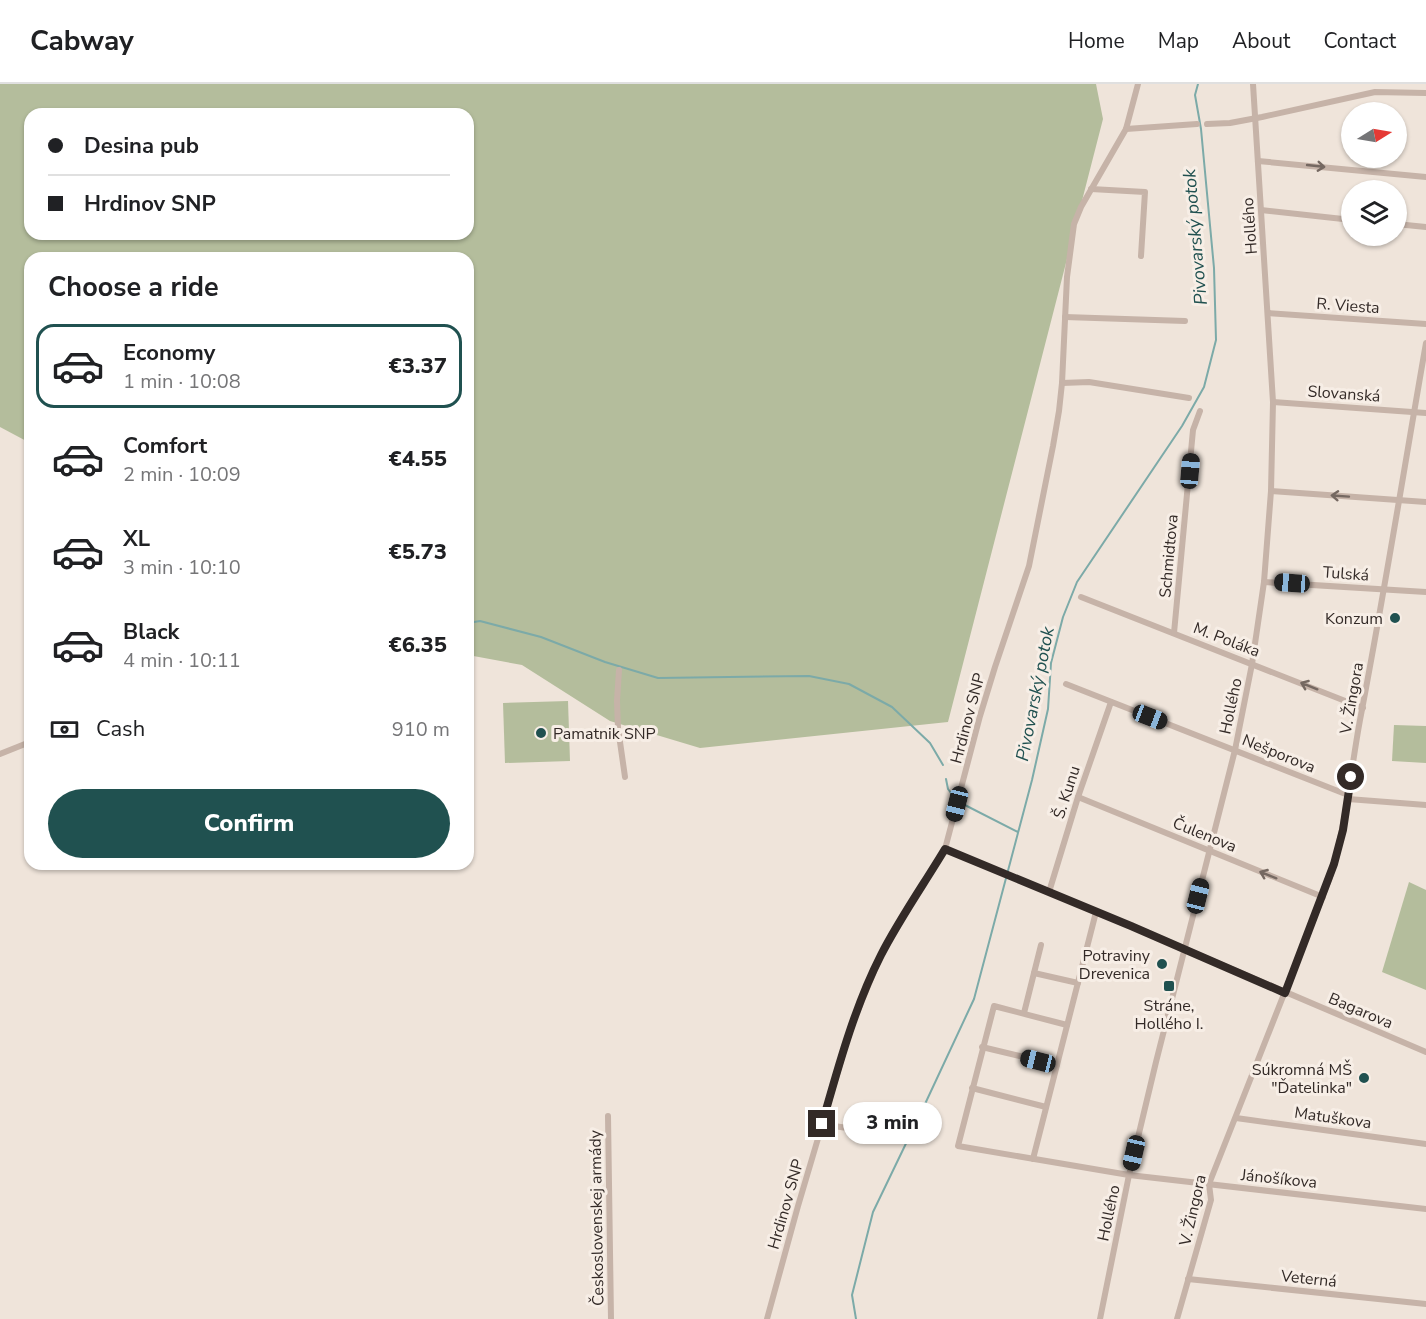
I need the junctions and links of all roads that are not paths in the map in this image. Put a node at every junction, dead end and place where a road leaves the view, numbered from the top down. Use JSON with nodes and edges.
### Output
{"nodes":[{"id":1,"x":1138,"y":84,"type":"edge"},
{"id":2,"x":1253,"y":84,"type":"edge"},
{"id":3,"x":1426,"y":93,"type":"edge"},
{"id":4,"x":1255,"y":118,"type":"junction"},
{"id":5,"x":1197,"y":124,"type":"dead end"},
{"id":6,"x":1207,"y":124,"type":"dead end"},
{"id":7,"x":1126,"y":129,"type":"junction"},
{"id":8,"x":1258,"y":161,"type":"junction"},
{"id":9,"x":1426,"y":177,"type":"edge"},
{"id":10,"x":1091,"y":189,"type":"junction"},
{"id":11,"x":1261,"y":210,"type":"junction"},
{"id":12,"x":1341,"y":219,"type":"edge"},
{"id":13,"x":1407,"y":225,"type":"edge"},
{"id":14,"x":1426,"y":227,"type":"edge"},
{"id":15,"x":1141,"y":256,"type":"dead end"},
{"id":16,"x":1268,"y":313,"type":"junction"},
{"id":17,"x":1065,"y":317,"type":"junction"},
{"id":18,"x":1185,"y":321,"type":"dead end"},
{"id":19,"x":1426,"y":324,"type":"edge"},
{"id":20,"x":1426,"y":343,"type":"edge"},
{"id":21,"x":1062,"y":383,"type":"junction"},
{"id":22,"x":1189,"y":398,"type":"dead end"},
{"id":23,"x":1273,"y":402,"type":"junction"},
{"id":24,"x":1200,"y":411,"type":"dead end"},
{"id":25,"x":1414,"y":412,"type":"junction"},
{"id":26,"x":1426,"y":413,"type":"edge"},
{"id":27,"x":1271,"y":491,"type":"junction"},
{"id":28,"x":1399,"y":500,"type":"junction"},
{"id":29,"x":1426,"y":502,"type":"edge"},
{"id":30,"x":1264,"y":582,"type":"junction"},
{"id":31,"x":1383,"y":589,"type":"junction"},
{"id":32,"x":1426,"y":592,"type":"edge"},
{"id":33,"x":1081,"y":597,"type":"dead end"},
{"id":34,"x":1174,"y":633,"type":"junction"},
{"id":35,"x":1252,"y":664,"type":"junction"},
{"id":36,"x":619,"y":670,"type":"dead end"},
{"id":37,"x":1066,"y":684,"type":"dead end"},
{"id":38,"x":1111,"y":702,"type":"junction"},
{"id":39,"x":1363,"y":708,"type":"junction"},
{"id":40,"x":24,"y":744,"type":"edge"},
{"id":41,"x":1235,"y":750,"type":"junction"},
{"id":42,"x":0,"y":754,"type":"edge"},
{"id":43,"x":625,"y":777,"type":"dead end"},
{"id":44,"x":1078,"y":797,"type":"junction"},
{"id":45,"x":1348,"y":797,"type":"junction"},
{"id":46,"x":1426,"y":805,"type":"edge"},
{"id":47,"x":945,"y":849,"type":"junction"},
{"id":48,"x":1210,"y":851,"type":"junction"},
{"id":49,"x":1049,"y":892,"type":"junction"},
{"id":50,"x":1323,"y":897,"type":"junction"},
{"id":51,"x":1096,"y":912,"type":"junction"},
{"id":52,"x":1041,"y":945,"type":"dead end"},
{"id":53,"x":1184,"y":950,"type":"junction"},
{"id":54,"x":1034,"y":973,"type":"junction"},
{"id":55,"x":1078,"y":983,"type":"junction"},
{"id":56,"x":1285,"y":993,"type":"junction"},
{"id":57,"x":1024,"y":1013,"type":"junction"},
{"id":58,"x":1067,"y":1025,"type":"junction"},
{"id":59,"x":982,"y":1047,"type":"junction"},
{"id":60,"x":1426,"y":1052,"type":"edge"},
{"id":61,"x":1057,"y":1065,"type":"junction"},
{"id":62,"x":972,"y":1088,"type":"junction"},
{"id":63,"x":1046,"y":1107,"type":"junction"},
{"id":64,"x":608,"y":1116,"type":"dead end"},
{"id":65,"x":1236,"y":1118,"type":"junction"},
{"id":66,"x":822,"y":1124,"type":"junction"},
{"id":67,"x":904,"y":1133,"type":"dead end"},
{"id":68,"x":1426,"y":1144,"type":"edge"},
{"id":69,"x":1033,"y":1159,"type":"junction"},
{"id":70,"x":1129,"y":1175,"type":"junction"},
{"id":71,"x":1209,"y":1184,"type":"junction"},
{"id":72,"x":1426,"y":1209,"type":"edge"},
{"id":73,"x":1188,"y":1279,"type":"junction"},
{"id":74,"x":1426,"y":1304,"type":"edge"},
{"id":75,"x":611,"y":1319,"type":"edge"},
{"id":76,"x":767,"y":1319,"type":"edge"},
{"id":77,"x":1100,"y":1319,"type":"edge"},
{"id":78,"x":1177,"y":1319,"type":"edge"}],
"edges":[{"from":1,"to":7,"type":"street","name":"Hrdinov SNP"},
{"from":2,"to":4,"type":"street","name":"Hollého"},
{"from":3,"to":4,"type":"street"},
{"from":4,"to":6,"type":"street"},
{"from":4,"to":8,"type":"street","name":"Hollého"},
{"from":5,"to":7,"type":"street"},
{"from":7,"to":10,"type":"street","name":"Hrdinov SNP"},
{"from":8,"to":9,"type":"street","one_way":true},
{"from":8,"to":11,"type":"street","name":"Hollého"},
{"from":10,"to":15,"type":"street"},
{"from":10,"to":17,"type":"street","name":"Hrdinov SNP"},
{"from":11,"to":12,"type":"street"},
{"from":11,"to":16,"type":"street","name":"Hollého"},
{"from":13,"to":14,"type":"street"},
{"from":16,"to":19,"type":"street","name":"R. Viesta"},
{"from":16,"to":23,"type":"street","name":"Hollého"},
{"from":17,"to":18,"type":"street"},
{"from":17,"to":21,"type":"street","name":"Hrdinov SNP"},
{"from":20,"to":25,"type":"street","name":"V. Žingora"},
{"from":21,"to":22,"type":"street"},
{"from":21,"to":47,"type":"street","name":"Hrdinov SNP"},
{"from":23,"to":25,"type":"street","name":"Slovanská"},
{"from":23,"to":27,"type":"street","name":"Hollého"},
{"from":24,"to":34,"type":"street","name":"Schmidtova"},
{"from":25,"to":26,"type":"street","name":"Slovanská"},
{"from":25,"to":28,"type":"street","name":"V. Žingora"},
{"from":28,"to":27,"type":"street","one_way":true},
{"from":27,"to":30,"type":"street","name":"Hollého"},
{"from":28,"to":29,"type":"street"},
{"from":28,"to":31,"type":"street","name":"V. Žingora"},
{"from":30,"to":31,"type":"street","name":"Tulská"},
{"from":30,"to":35,"type":"street","name":"Hollého"},
{"from":31,"to":32,"type":"street","name":"Tulská"},
{"from":31,"to":39,"type":"street","name":"V. Žingora"},
{"from":33,"to":34,"type":"street","name":"M. Poláka"},
{"from":34,"to":35,"type":"street","name":"M. Poláka"},
{"from":39,"to":35,"type":"street","name":"M. Poláka","one_way":true},
{"from":35,"to":41,"type":"street","name":"Hollého"},
{"from":36,"to":43,"type":"street"},
{"from":37,"to":38,"type":"street","name":"Nešporova"},
{"from":38,"to":41,"type":"street","name":"Nešporova"},
{"from":38,"to":44,"type":"street","name":"Š. Kunu"},
{"from":39,"to":45,"type":"street","name":"V. Žingora"},
{"from":40,"to":42,"type":"street"},
{"from":41,"to":45,"type":"street","name":"Nešporova"},
{"from":41,"to":48,"type":"street","name":"Hollého"},
{"from":44,"to":48,"type":"street","name":"Čulenova"},
{"from":44,"to":49,"type":"street","name":"Š. Kunu"},
{"from":45,"to":46,"type":"street","name":"Nešporova"},
{"from":45,"to":50,"type":"street","name":"V. Žingora"},
{"from":47,"to":49,"type":"street","name":"Bagarova"},
{"from":47,"to":66,"type":"street","name":"Hrdinov SNP"},
{"from":50,"to":48,"type":"street","name":"Čulenova","one_way":true},
{"from":48,"to":53,"type":"street","name":"Hollého"},
{"from":49,"to":51,"type":"street","name":"Bagarova"},
{"from":50,"to":56,"type":"street","name":"V. Žingora"},
{"from":51,"to":53,"type":"street","name":"Bagarova"},
{"from":51,"to":55,"type":"street"},
{"from":52,"to":54,"type":"street"},
{"from":53,"to":56,"type":"street","name":"Bagarova"},
{"from":53,"to":70,"type":"street","name":"Hollého"},
{"from":54,"to":55,"type":"street"},
{"from":54,"to":57,"type":"street"},
{"from":55,"to":58,"type":"street"},
{"from":56,"to":60,"type":"street","name":"Bagarova"},
{"from":56,"to":65,"type":"street","name":"V. Žingora"},
{"from":57,"to":58,"type":"street"},
{"from":57,"to":59,"type":"street"},
{"from":58,"to":61,"type":"street"},
{"from":59,"to":61,"type":"street"},
{"from":59,"to":62,"type":"street"},
{"from":61,"to":63,"type":"street"},
{"from":62,"to":63,"type":"street"},
{"from":62,"to":69,"type":"street","name":"Jánošíkova"},
{"from":63,"to":69,"type":"street"},
{"from":64,"to":75,"type":"street","name":"Československej armády"},
{"from":65,"to":68,"type":"street","name":"Matuškova"},
{"from":65,"to":71,"type":"street","name":"V. Žingora"},
{"from":66,"to":67,"type":"street"},
{"from":66,"to":76,"type":"street","name":"Hrdinov SNP"},
{"from":69,"to":70,"type":"street","name":"Jánošíkova"},
{"from":70,"to":71,"type":"street","name":"Jánošíkova"},
{"from":70,"to":77,"type":"street","name":"Hollého"},
{"from":71,"to":72,"type":"street","name":"Jánošíkova"},
{"from":71,"to":73,"type":"street","name":"V. Žingora"},
{"from":73,"to":74,"type":"street","name":"Veterná"},
{"from":73,"to":78,"type":"street","name":"V. Žingora"}]}
